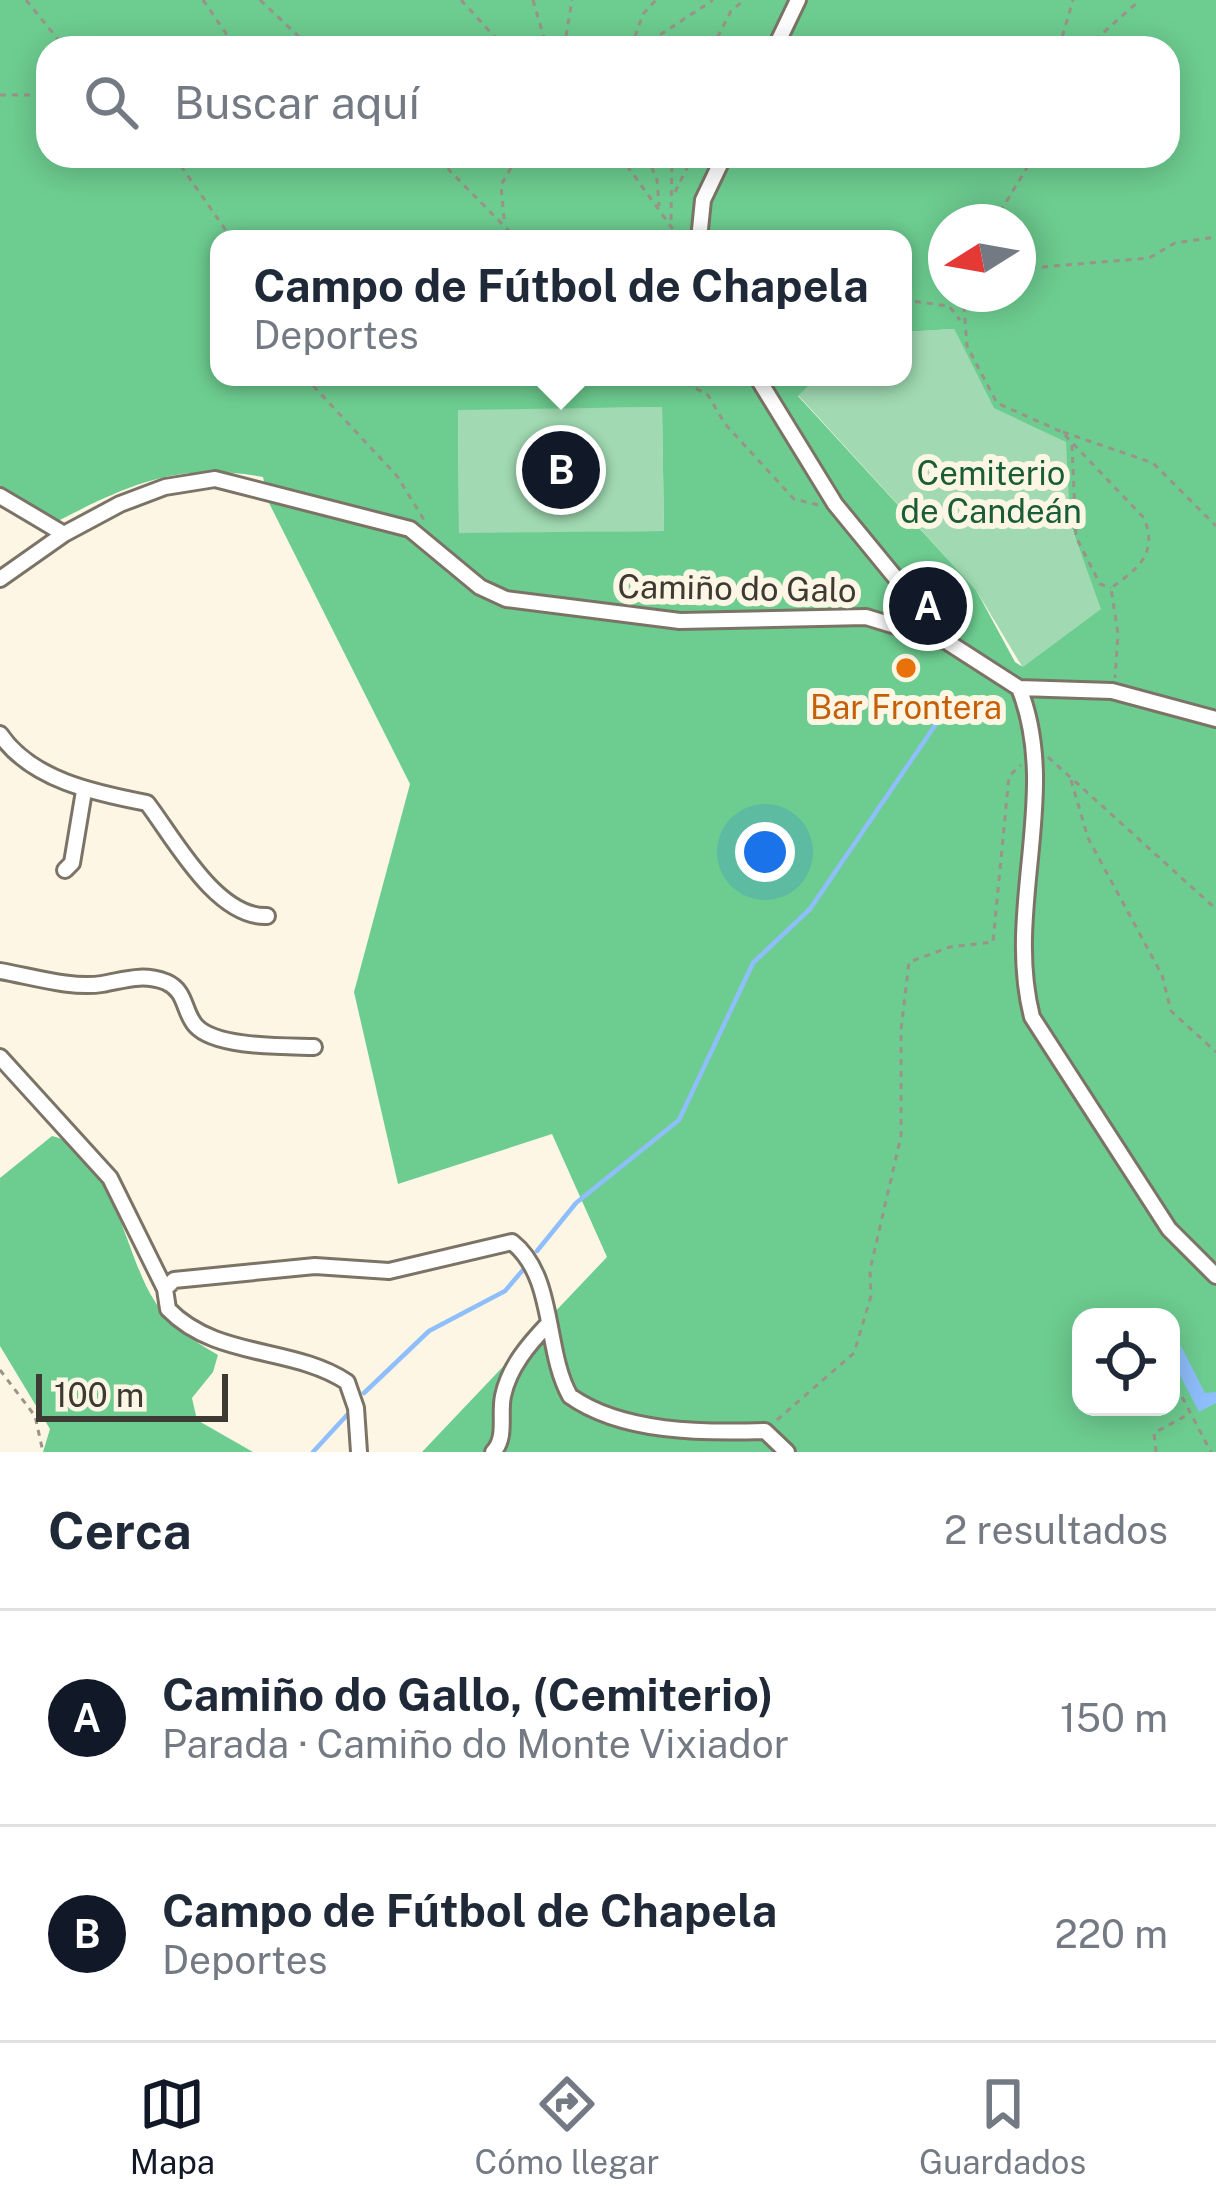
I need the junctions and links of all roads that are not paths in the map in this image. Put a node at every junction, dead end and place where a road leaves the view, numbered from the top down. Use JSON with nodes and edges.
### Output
{"nodes":[{"id":1,"x":798,"y":0,"type":"edge"},
{"id":2,"x":781,"y":36,"type":"edge"},
{"id":3,"x":718,"y":168,"type":"edge"},
{"id":4,"x":700,"y":230,"type":"edge"},
{"id":5,"x":763,"y":386,"type":"edge"},
{"id":6,"x":0,"y":496,"type":"edge"},
{"id":7,"x":64,"y":534,"type":"junction"},
{"id":8,"x":0,"y":579,"type":"edge"},
{"id":9,"x":949,"y":643,"type":"junction"},
{"id":10,"x":1019,"y":688,"type":"junction"},
{"id":11,"x":1216,"y":719,"type":"edge"},
{"id":12,"x":0,"y":734,"type":"edge"},
{"id":13,"x":84,"y":791,"type":"junction"},
{"id":14,"x":64,"y":870,"type":"dead end"},
{"id":15,"x":267,"y":916,"type":"dead end"},
{"id":16,"x":0,"y":971,"type":"edge"},
{"id":17,"x":314,"y":1047,"type":"dead end"},
{"id":18,"x":0,"y":1057,"type":"edge"},
{"id":19,"x":1216,"y":1276,"type":"edge"},
{"id":20,"x":165,"y":1289,"type":"junction"},
{"id":21,"x":549,"y":1323,"type":"junction"},
{"id":22,"x":359,"y":1452,"type":"edge"},
{"id":23,"x":493,"y":1452,"type":"edge"},
{"id":24,"x":787,"y":1452,"type":"edge"}],
"edges":[{"from":1,"to":2,"type":"street"},
{"from":3,"to":4,"type":"street"},
{"from":5,"to":9,"type":"street"},
{"from":6,"to":7,"type":"street"},
{"from":7,"to":8,"type":"street","name":"Camiño do Galo"},
{"from":7,"to":9,"type":"street","name":"Camiño do Galo"},
{"from":9,"to":10,"type":"street"},
{"from":10,"to":11,"type":"street"},
{"from":10,"to":19,"type":"street"},
{"from":12,"to":13,"type":"street"},
{"from":13,"to":14,"type":"street"},
{"from":13,"to":15,"type":"street"},
{"from":16,"to":17,"type":"street"},
{"from":18,"to":20,"type":"street"},
{"from":20,"to":21,"type":"street"},
{"from":20,"to":22,"type":"street"},
{"from":21,"to":23,"type":"street"},
{"from":21,"to":24,"type":"street"}]}
